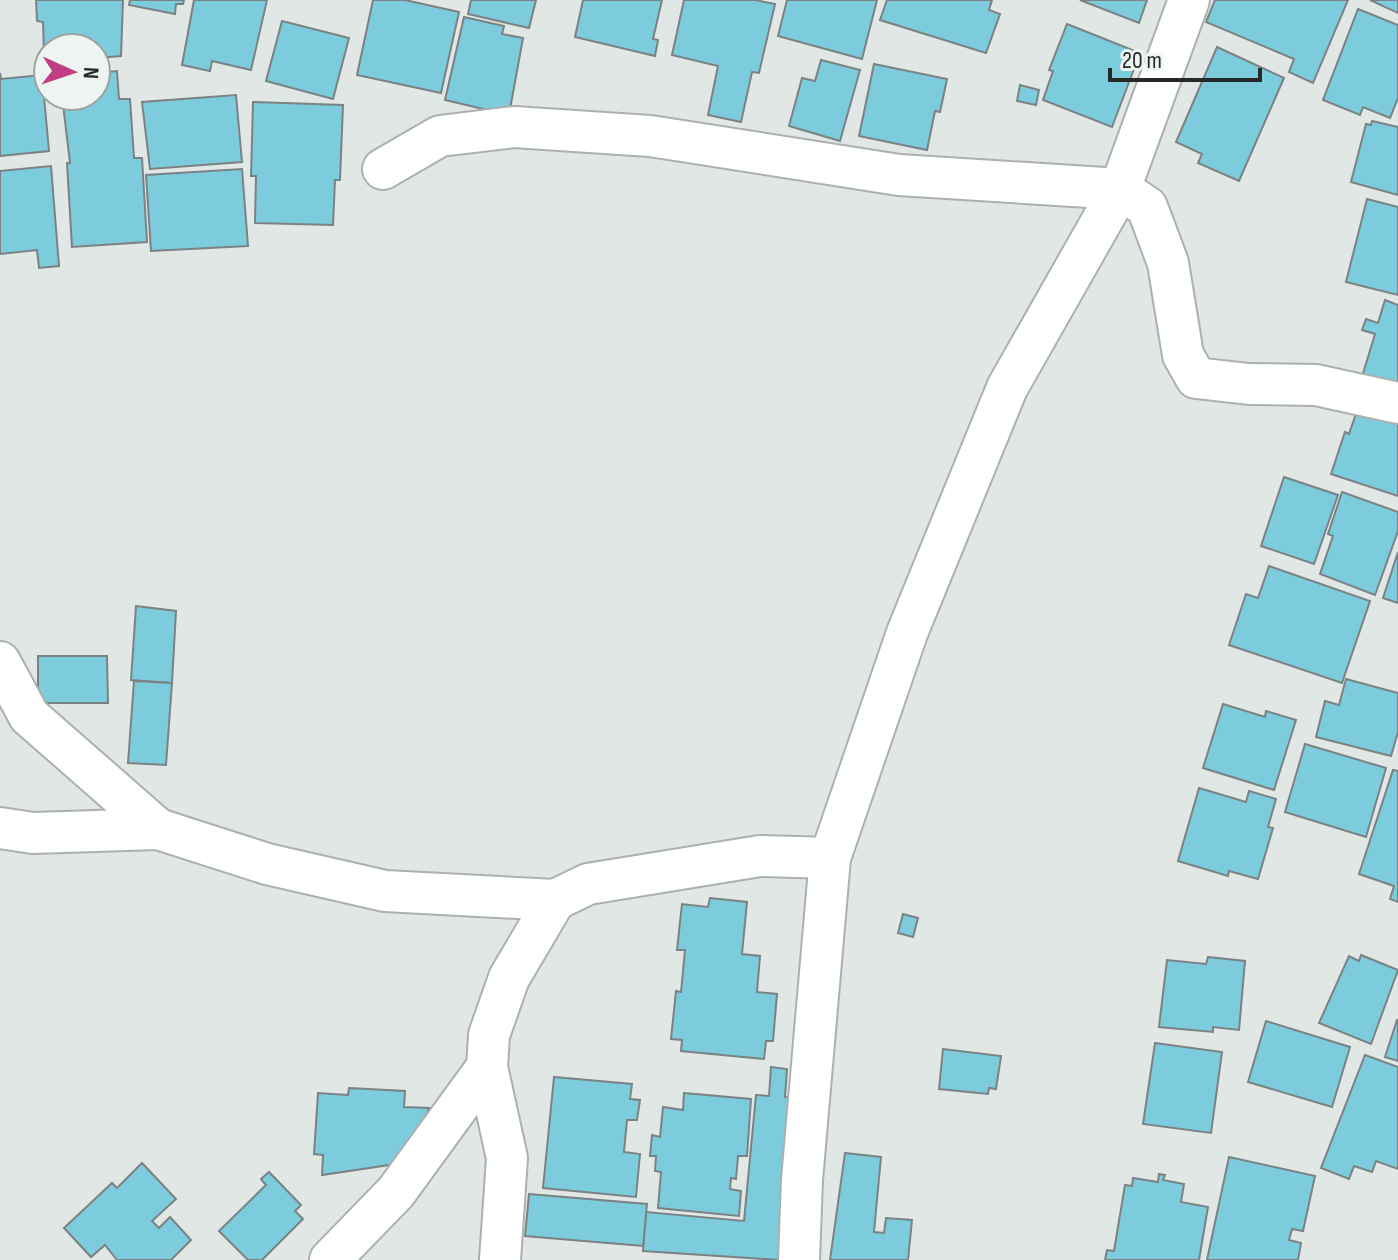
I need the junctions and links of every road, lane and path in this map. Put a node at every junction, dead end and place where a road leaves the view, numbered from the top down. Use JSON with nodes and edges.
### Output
{"nodes":[{"id":1,"x":1189,"y":0,"type":"edge"},
{"id":2,"x":383,"y":169,"type":"dead end"},
{"id":3,"x":1120,"y":189,"type":"junction"},
{"id":4,"x":1398,"y":403,"type":"edge"},
{"id":5,"x":0,"y":662,"type":"edge"},
{"id":6,"x":0,"y":828,"type":"edge"},
{"id":7,"x":158,"y":829,"type":"junction"},
{"id":8,"x":830,"y":858,"type":"junction"},
{"id":9,"x":555,"y":900,"type":"junction"},
{"id":10,"x":487,"y":1067,"type":"junction"},
{"id":11,"x":330,"y":1260,"type":"edge"},
{"id":12,"x":500,"y":1260,"type":"edge"},
{"id":13,"x":799,"y":1260,"type":"edge"}],
"edges":[{"from":1,"to":3,"type":"street"},
{"from":2,"to":3,"type":"street"},
{"from":3,"to":4,"type":"street"},
{"from":3,"to":8,"type":"street"},
{"from":5,"to":7,"type":"street"},
{"from":6,"to":7,"type":"street"},
{"from":7,"to":9,"type":"street"},
{"from":8,"to":9,"type":"street"},
{"from":8,"to":13,"type":"street"},
{"from":9,"to":10,"type":"street"},
{"from":10,"to":11,"type":"street"},
{"from":10,"to":12,"type":"street"}]}
